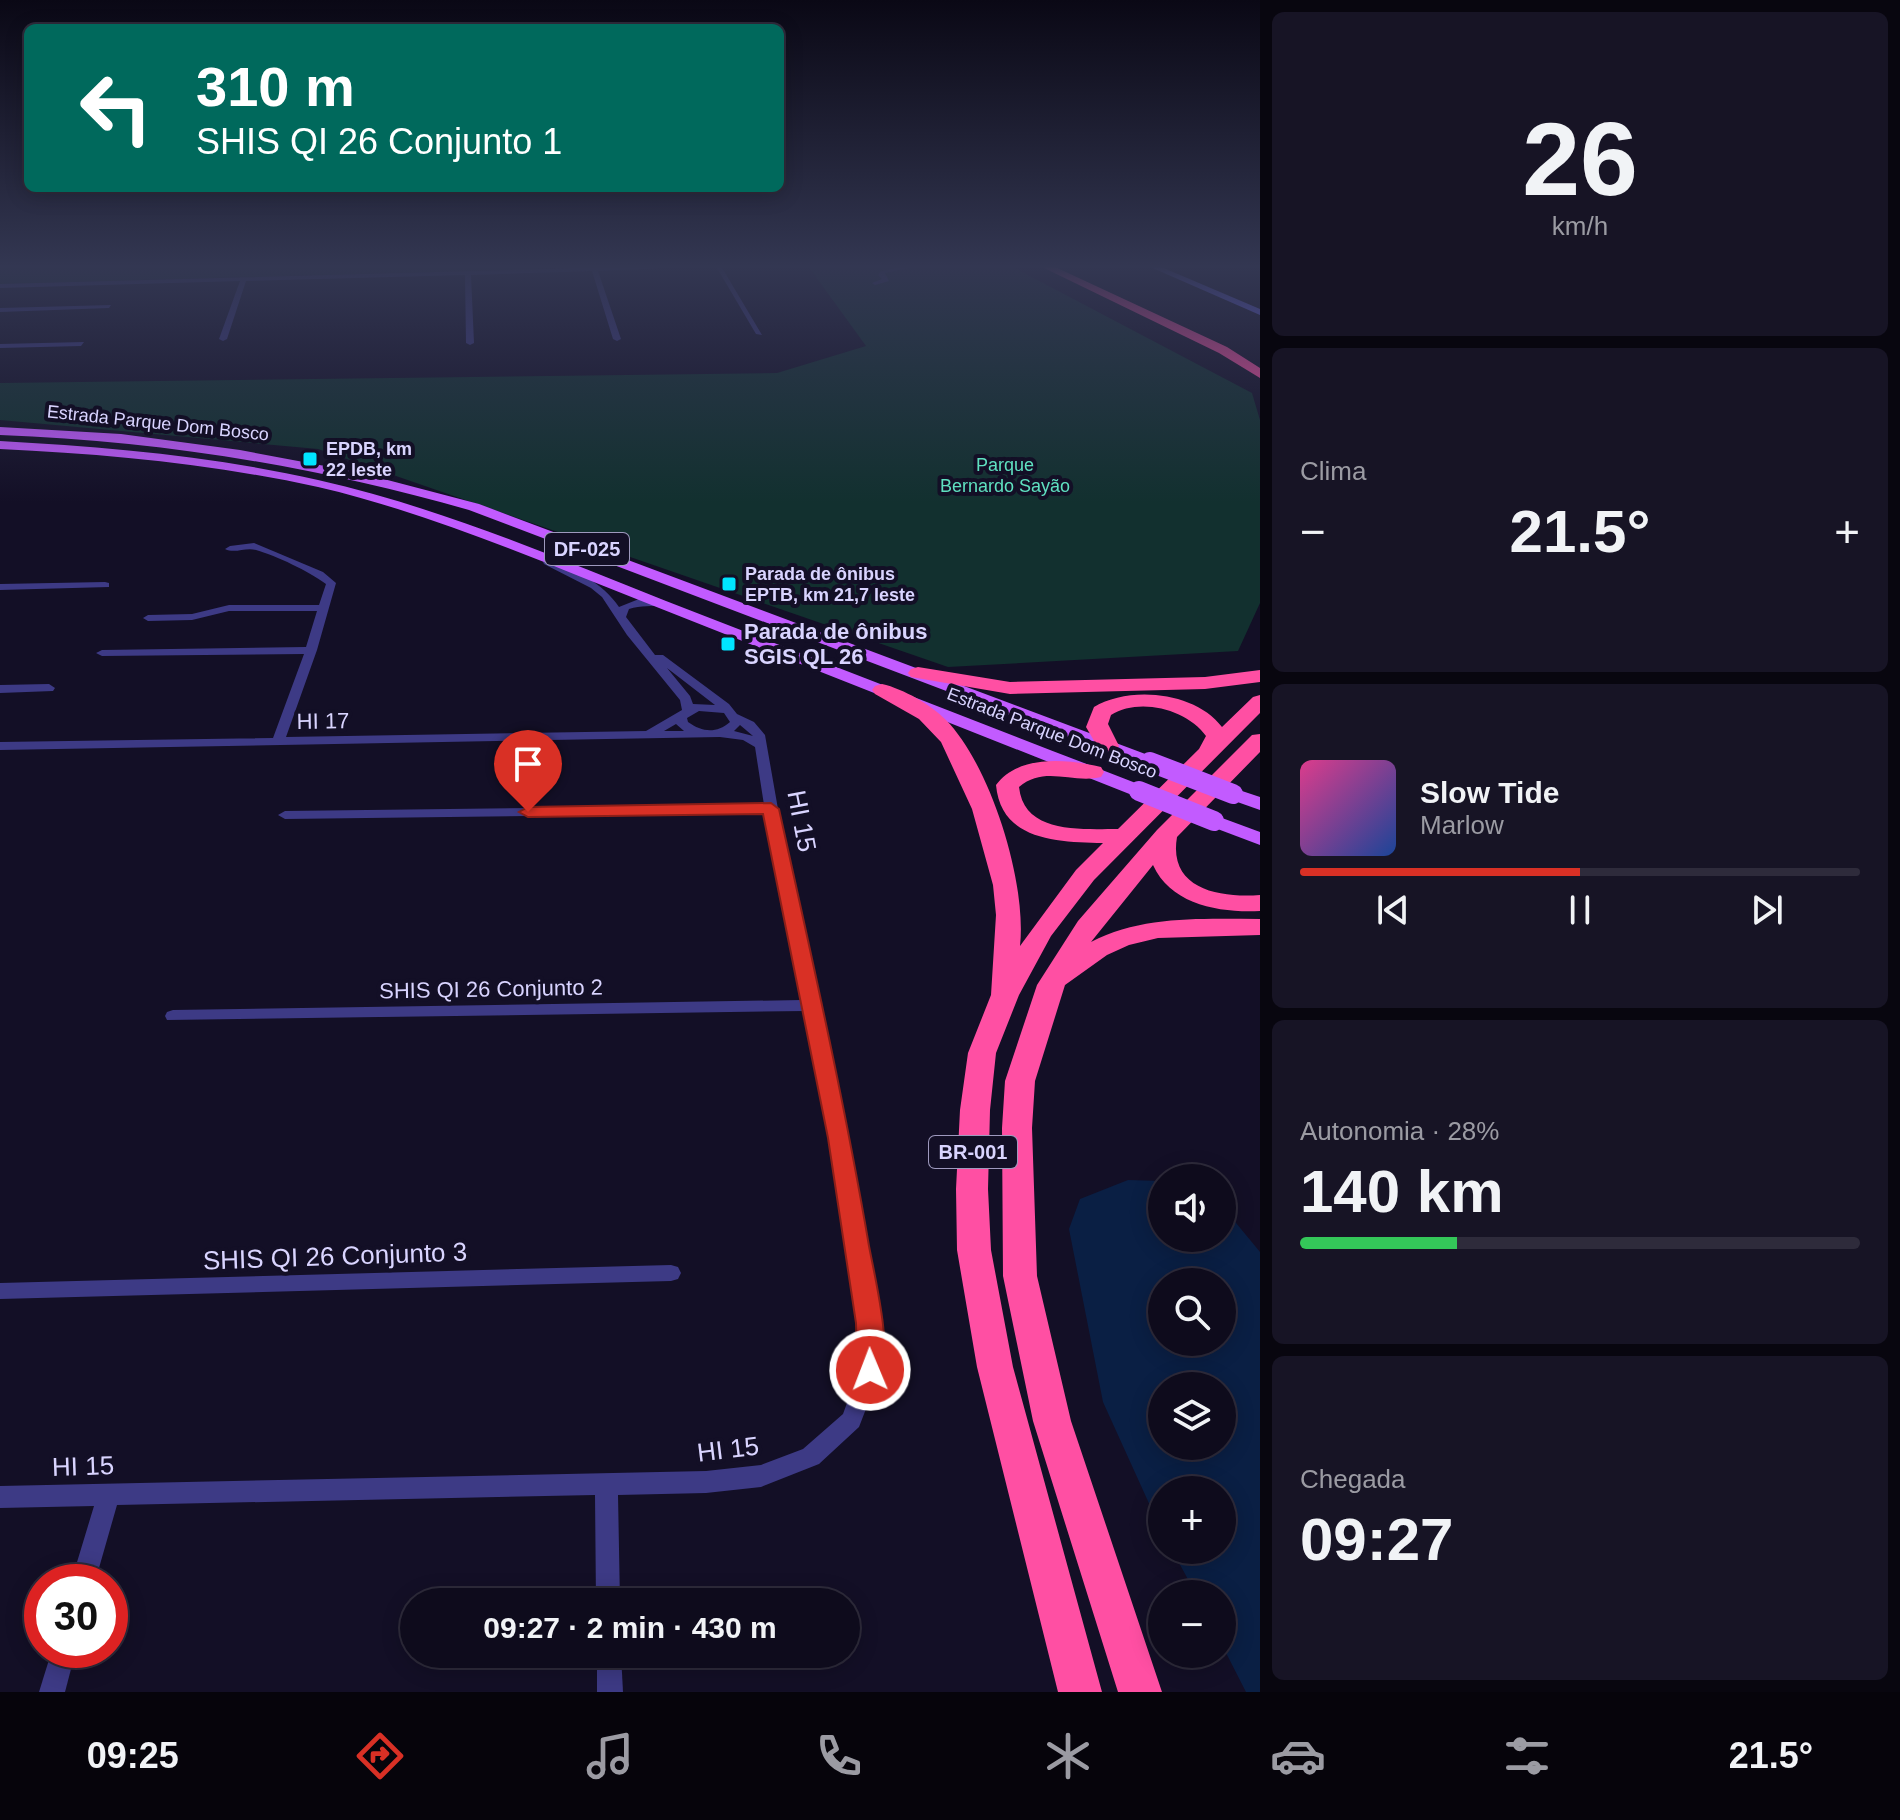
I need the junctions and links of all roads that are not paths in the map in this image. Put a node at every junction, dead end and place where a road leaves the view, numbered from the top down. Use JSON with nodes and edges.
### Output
{"nodes":[{"id":1,"x":42,"y":345,"type":"edge"},
{"id":2,"x":1212,"y":345,"type":"edge"},
{"id":3,"x":1225,"y":345,"type":"edge"},
{"id":4,"x":0,"y":346,"type":"edge"},
{"id":5,"x":1260,"y":364,"type":"edge"},
{"id":6,"x":1260,"y":374,"type":"edge"},
{"id":7,"x":0,"y":431,"type":"edge"},
{"id":8,"x":0,"y":445,"type":"edge"},
{"id":9,"x":422,"y":492,"type":"junction"},
{"id":10,"x":363,"y":495,"type":"junction"},
{"id":11,"x":230,"y":549,"type":"dead end"},
{"id":12,"x":526,"y":551,"type":"junction"},
{"id":13,"x":105,"y":585,"type":"dead end"},
{"id":14,"x":0,"y":587,"type":"edge"},
{"id":15,"x":660,"y":603,"type":"junction"},
{"id":16,"x":323,"y":608,"type":"junction"},
{"id":17,"x":148,"y":618,"type":"dead end"},
{"id":18,"x":620,"y":618,"type":"junction"},
{"id":19,"x":641,"y":646,"type":"junction"},
{"id":20,"x":311,"y":650,"type":"junction"},
{"id":21,"x":102,"y":653,"type":"dead end"},
{"id":22,"x":918,"y":673,"type":"junction"},
{"id":23,"x":1260,"y":676,"type":"edge"},
{"id":24,"x":49,"y":688,"type":"dead end"},
{"id":25,"x":0,"y":689,"type":"edge"},
{"id":26,"x":882,"y":690,"type":"junction"},
{"id":27,"x":1260,"y":701,"type":"edge"},
{"id":28,"x":684,"y":713,"type":"junction"},
{"id":29,"x":732,"y":713,"type":"junction"},
{"id":30,"x":715,"y":734,"type":"junction"},
{"id":31,"x":647,"y":735,"type":"junction"},
{"id":32,"x":1260,"y":740,"type":"edge"},
{"id":33,"x":278,"y":741,"type":"junction"},
{"id":34,"x":759,"y":744,"type":"junction"},
{"id":35,"x":0,"y":746,"type":"edge"},
{"id":36,"x":1108,"y":746,"type":"junction"},
{"id":37,"x":1234,"y":767,"type":"edge"},
{"id":38,"x":1093,"y":772,"type":"junction"},
{"id":39,"x":1260,"y":804,"type":"edge"},
{"id":40,"x":771,"y":809,"type":"junction"},
{"id":41,"x":285,"y":815,"type":"dead end"},
{"id":42,"x":1165,"y":835,"type":"junction"},
{"id":43,"x":1122,"y":836,"type":"junction"},
{"id":44,"x":1260,"y":839,"type":"edge"},
{"id":45,"x":1260,"y":903,"type":"edge"},
{"id":46,"x":1260,"y":927,"type":"edge"},
{"id":47,"x":1051,"y":985,"type":"junction"},
{"id":48,"x":1005,"y":995,"type":"junction"},
{"id":49,"x":810,"y":1005,"type":"junction"},
{"id":50,"x":173,"y":1016,"type":"dead end"},
{"id":51,"x":671,"y":1273,"type":"dead end"},
{"id":52,"x":0,"y":1291,"type":"edge"},
{"id":53,"x":606,"y":1483,"type":"junction"},
{"id":54,"x":109,"y":1493,"type":"junction"},
{"id":55,"x":0,"y":1497,"type":"edge"},
{"id":56,"x":88,"y":1564,"type":"edge"},
{"id":57,"x":608,"y":1588,"type":"edge"},
{"id":58,"x":59,"y":1668,"type":"edge"},
{"id":59,"x":609,"y":1668,"type":"edge"},
{"id":60,"x":52,"y":1692,"type":"edge"},
{"id":61,"x":610,"y":1692,"type":"edge"},
{"id":62,"x":1080,"y":1692,"type":"edge"},
{"id":63,"x":1140,"y":1692,"type":"edge"}],
"edges":[{"from":1,"to":4,"type":"street"},
{"from":2,"to":6,"type":"highway"},
{"from":3,"to":5,"type":"highway"},
{"from":7,"to":9,"type":"main road","name":"Estrada Parque Dom Bosco","number":"DF-025"},
{"from":8,"to":10,"type":"main road","name":"Estrada Parque Dom Bosco","number":"DF-025"},
{"from":9,"to":10,"type":"main road"},
{"from":9,"to":22,"type":"main road","name":"Estrada Parque Dom Bosco","number":"DF-025"},
{"from":10,"to":12,"type":"main road","name":"Estrada Parque Dom Bosco","number":"DF-025"},
{"from":11,"to":16,"type":"street"},
{"from":12,"to":15,"type":"main road","name":"Estrada Parque Dom Bosco","number":"DF-025"},
{"from":12,"to":18,"type":"street"},
{"from":13,"to":14,"type":"street"},
{"from":15,"to":18,"type":"street"},
{"from":15,"to":26,"type":"main road","name":"Estrada Parque Dom Bosco","number":"DF-025"},
{"from":16,"to":17,"type":"street"},
{"from":16,"to":20,"type":"street"},
{"from":18,"to":19,"type":"street"},
{"from":19,"to":28,"type":"street"},
{"from":19,"to":29,"type":"street"},
{"from":20,"to":21,"type":"street"},
{"from":20,"to":33,"type":"street"},
{"from":22,"to":23,"type":"highway"},
{"from":22,"to":36,"type":"main road","name":"Estrada Parque Dom Bosco","number":"DF-025"},
{"from":24,"to":25,"type":"street"},
{"from":26,"to":38,"type":"main road","name":"Estrada Parque Dom Bosco","number":"DF-025"},
{"from":26,"to":48,"type":"highway"},
{"from":27,"to":37,"type":"highway","number":"BR-001"},
{"from":28,"to":29,"type":"street"},
{"from":28,"to":30,"type":"street"},
{"from":28,"to":31,"type":"street","name":"HI 17"},
{"from":29,"to":30,"type":"street"},
{"from":29,"to":34,"type":"street"},
{"from":30,"to":31,"type":"street","name":"HI 17"},
{"from":30,"to":34,"type":"street"},
{"from":31,"to":33,"type":"street","name":"HI 17"},
{"from":32,"to":37,"type":"highway","number":"BR-001"},
{"from":33,"to":35,"type":"street","name":"HI 17"},
{"from":34,"to":40,"type":"street","name":"HI 15"},
{"from":36,"to":37,"type":"main road","name":"Estrada Parque Dom Bosco","number":"DF-025","bridge":true},
{"from":36,"to":37,"type":"highway"},
{"from":37,"to":39,"type":"main road","name":"Estrada Parque Dom Bosco","number":"DF-025"},
{"from":37,"to":42,"type":"highway","number":"BR-001"},
{"from":37,"to":43,"type":"highway","number":"BR-001"},
{"from":38,"to":43,"type":"highway"},
{"from":38,"to":44,"type":"main road","name":"Estrada Parque Dom Bosco","number":"DF-025","bridge":true},
{"from":40,"to":41,"type":"street"},
{"from":40,"to":49,"type":"street","name":"HI 15"},
{"from":42,"to":45,"type":"highway"},
{"from":42,"to":47,"type":"highway","number":"BR-001"},
{"from":43,"to":48,"type":"highway","number":"BR-001"},
{"from":46,"to":47,"type":"highway"},
{"from":47,"to":63,"type":"highway","number":"BR-001"},
{"from":48,"to":62,"type":"highway","number":"BR-001"},
{"from":49,"to":50,"type":"street","name":"SHIS QI 26 Conjunto 2"},
{"from":49,"to":53,"type":"street","name":"HI 15"},
{"from":51,"to":52,"type":"street","name":"SHIS QI 26 Conjunto 3"},
{"from":53,"to":54,"type":"street","name":"HI 15"},
{"from":53,"to":57,"type":"street"},
{"from":54,"to":55,"type":"street","name":"HI 15"},
{"from":54,"to":56,"type":"street"},
{"from":58,"to":60,"type":"street"},
{"from":59,"to":61,"type":"street"}]}
